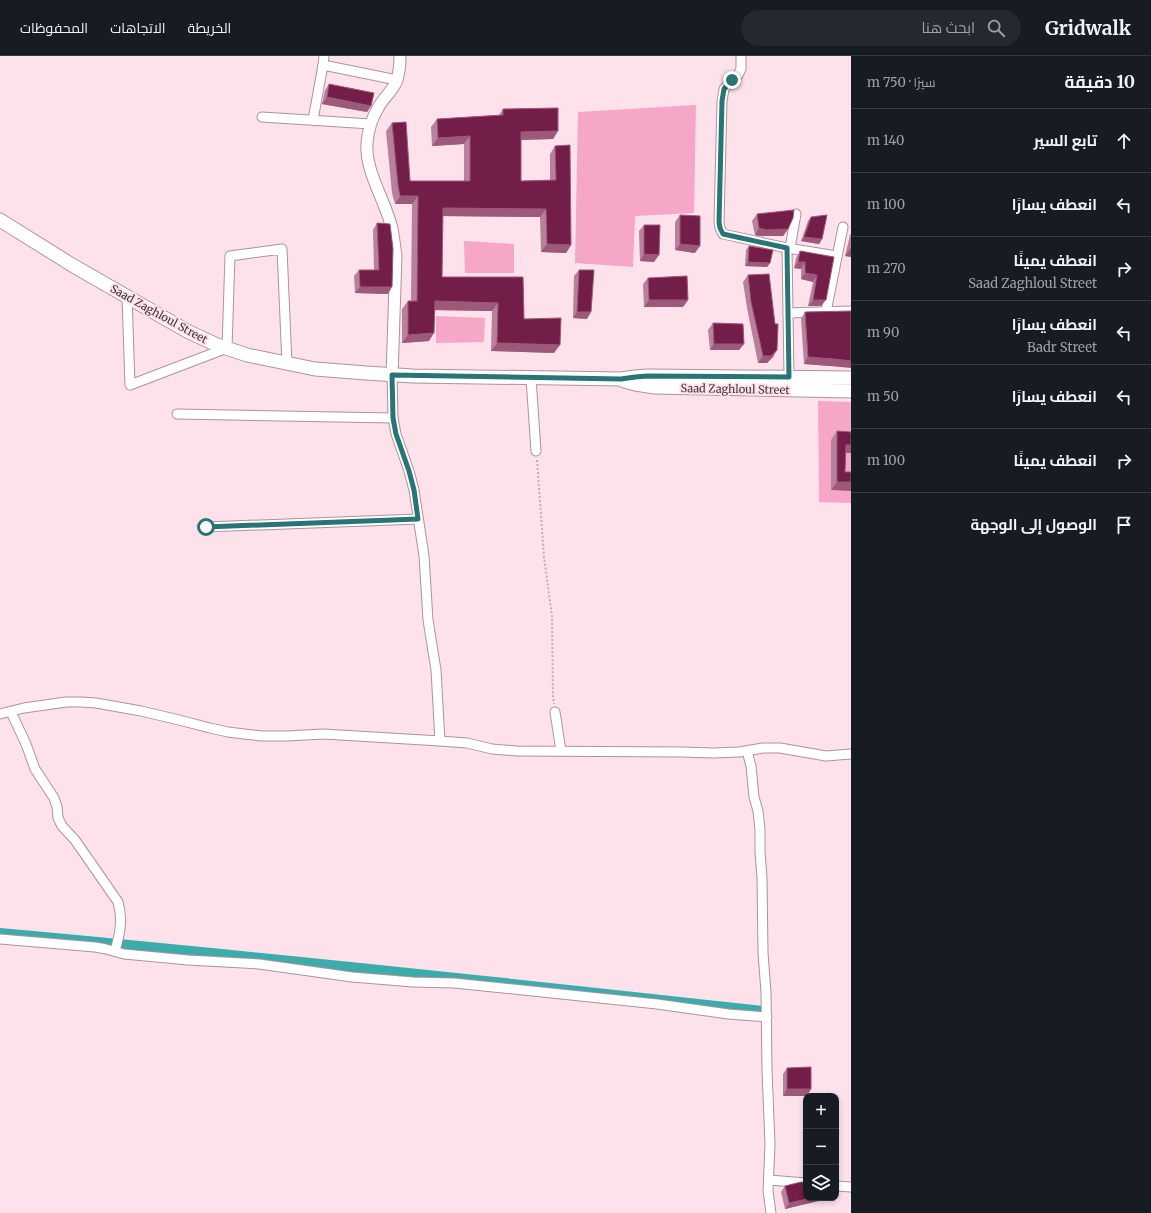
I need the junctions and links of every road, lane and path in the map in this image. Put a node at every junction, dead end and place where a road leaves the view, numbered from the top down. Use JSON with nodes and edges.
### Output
{"nodes":[{"id":1,"x":400,"y":56,"type":"edge"},
{"id":2,"x":741,"y":56,"type":"edge"},
{"id":3,"x":323,"y":61,"type":"edge"},
{"id":4,"x":397,"y":80,"type":"junction"},
{"id":5,"x":262,"y":117,"type":"dead end"},
{"id":6,"x":313,"y":120,"type":"junction"},
{"id":7,"x":371,"y":124,"type":"junction"},
{"id":8,"x":796,"y":214,"type":"dead end"},
{"id":9,"x":0,"y":220,"type":"edge"},
{"id":10,"x":843,"y":227,"type":"dead end"},
{"id":11,"x":788,"y":248,"type":"junction"},
{"id":12,"x":837,"y":256,"type":"junction"},
{"id":13,"x":127,"y":297,"type":"junction"},
{"id":14,"x":851,"y":311,"type":"edge"},
{"id":15,"x":826,"y":312,"type":"junction"},
{"id":16,"x":788,"y":313,"type":"junction"},
{"id":17,"x":227,"y":348,"type":"junction"},
{"id":18,"x":287,"y":364,"type":"junction"},
{"id":19,"x":392,"y":375,"type":"junction"},
{"id":20,"x":789,"y":377,"type":"junction"},
{"id":21,"x":531,"y":378,"type":"junction"},
{"id":22,"x":851,"y":378,"type":"edge"},
{"id":23,"x":621,"y":379,"type":"junction"},
{"id":24,"x":851,"y":391,"type":"edge"},
{"id":25,"x":177,"y":414,"type":"dead end"},
{"id":26,"x":393,"y":418,"type":"junction"},
{"id":27,"x":536,"y":451,"type":"joint"},
{"id":28,"x":418,"y":519,"type":"junction"},
{"id":29,"x":206,"y":527,"type":"dead end"},
{"id":30,"x":11,"y":712,"type":"junction"},
{"id":31,"x":555,"y":712,"type":"joint"},
{"id":32,"x":0,"y":714,"type":"edge"},
{"id":33,"x":440,"y":741,"type":"junction"},
{"id":34,"x":747,"y":751,"type":"junction"},
{"id":35,"x":561,"y":752,"type":"junction"},
{"id":36,"x":851,"y":754,"type":"edge"},
{"id":37,"x":0,"y":939,"type":"edge"},
{"id":38,"x":116,"y":949,"type":"junction"},
{"id":39,"x":767,"y":1017,"type":"junction"},
{"id":40,"x":769,"y":1180,"type":"junction"},
{"id":41,"x":803,"y":1183,"type":"edge"},
{"id":42,"x":839,"y":1186,"type":"edge"},
{"id":43,"x":851,"y":1187,"type":"edge"},
{"id":44,"x":771,"y":1213,"type":"edge"}],
"edges":[{"from":1,"to":4,"type":"street"},
{"from":2,"to":11,"type":"street"},
{"from":3,"to":4,"type":"street"},
{"from":3,"to":6,"type":"street"},
{"from":4,"to":7,"type":"street"},
{"from":5,"to":6,"type":"street"},
{"from":6,"to":7,"type":"street"},
{"from":7,"to":19,"type":"street"},
{"from":8,"to":11,"type":"street"},
{"from":9,"to":13,"type":"main road","name":"Saad Zaghloul Street"},
{"from":10,"to":12,"type":"street"},
{"from":11,"to":12,"type":"street"},
{"from":11,"to":16,"type":"street"},
{"from":12,"to":15,"type":"street"},
{"from":13,"to":17,"type":"main road","name":"Saad Zaghloul Street"},
{"from":13,"to":17,"type":"street"},
{"from":14,"to":15,"type":"street"},
{"from":15,"to":16,"type":"street"},
{"from":16,"to":20,"type":"street"},
{"from":17,"to":18,"type":"main road","name":"Saad Zaghloul Street"},
{"from":17,"to":18,"type":"street"},
{"from":18,"to":19,"type":"main road","name":"Saad Zaghloul Street"},
{"from":19,"to":21,"type":"main road","name":"Saad Zaghloul Street"},
{"from":19,"to":26,"type":"street"},
{"from":20,"to":22,"type":"main road","name":"Saad Zaghloul Street"},
{"from":20,"to":23,"type":"main road","name":"Saad Zaghloul Street"},
{"from":21,"to":23,"type":"main road","name":"Saad Zaghloul Street"},
{"from":21,"to":27,"type":"street"},
{"from":23,"to":24,"type":"main road","name":"Saad Zaghloul Street"},
{"from":25,"to":26,"type":"street"},
{"from":26,"to":28,"type":"street"},
{"from":27,"to":31,"type":"path"},
{"from":28,"to":29,"type":"street"},
{"from":28,"to":33,"type":"street"},
{"from":30,"to":32,"type":"street"},
{"from":30,"to":33,"type":"street"},
{"from":30,"to":38,"type":"street"},
{"from":31,"to":35,"type":"street"},
{"from":33,"to":35,"type":"street"},
{"from":34,"to":35,"type":"street"},
{"from":34,"to":36,"type":"street"},
{"from":34,"to":39,"type":"street"},
{"from":37,"to":38,"type":"street"},
{"from":38,"to":39,"type":"street"},
{"from":39,"to":40,"type":"street"},
{"from":40,"to":41,"type":"street"},
{"from":40,"to":44,"type":"street"},
{"from":42,"to":43,"type":"street"}]}
